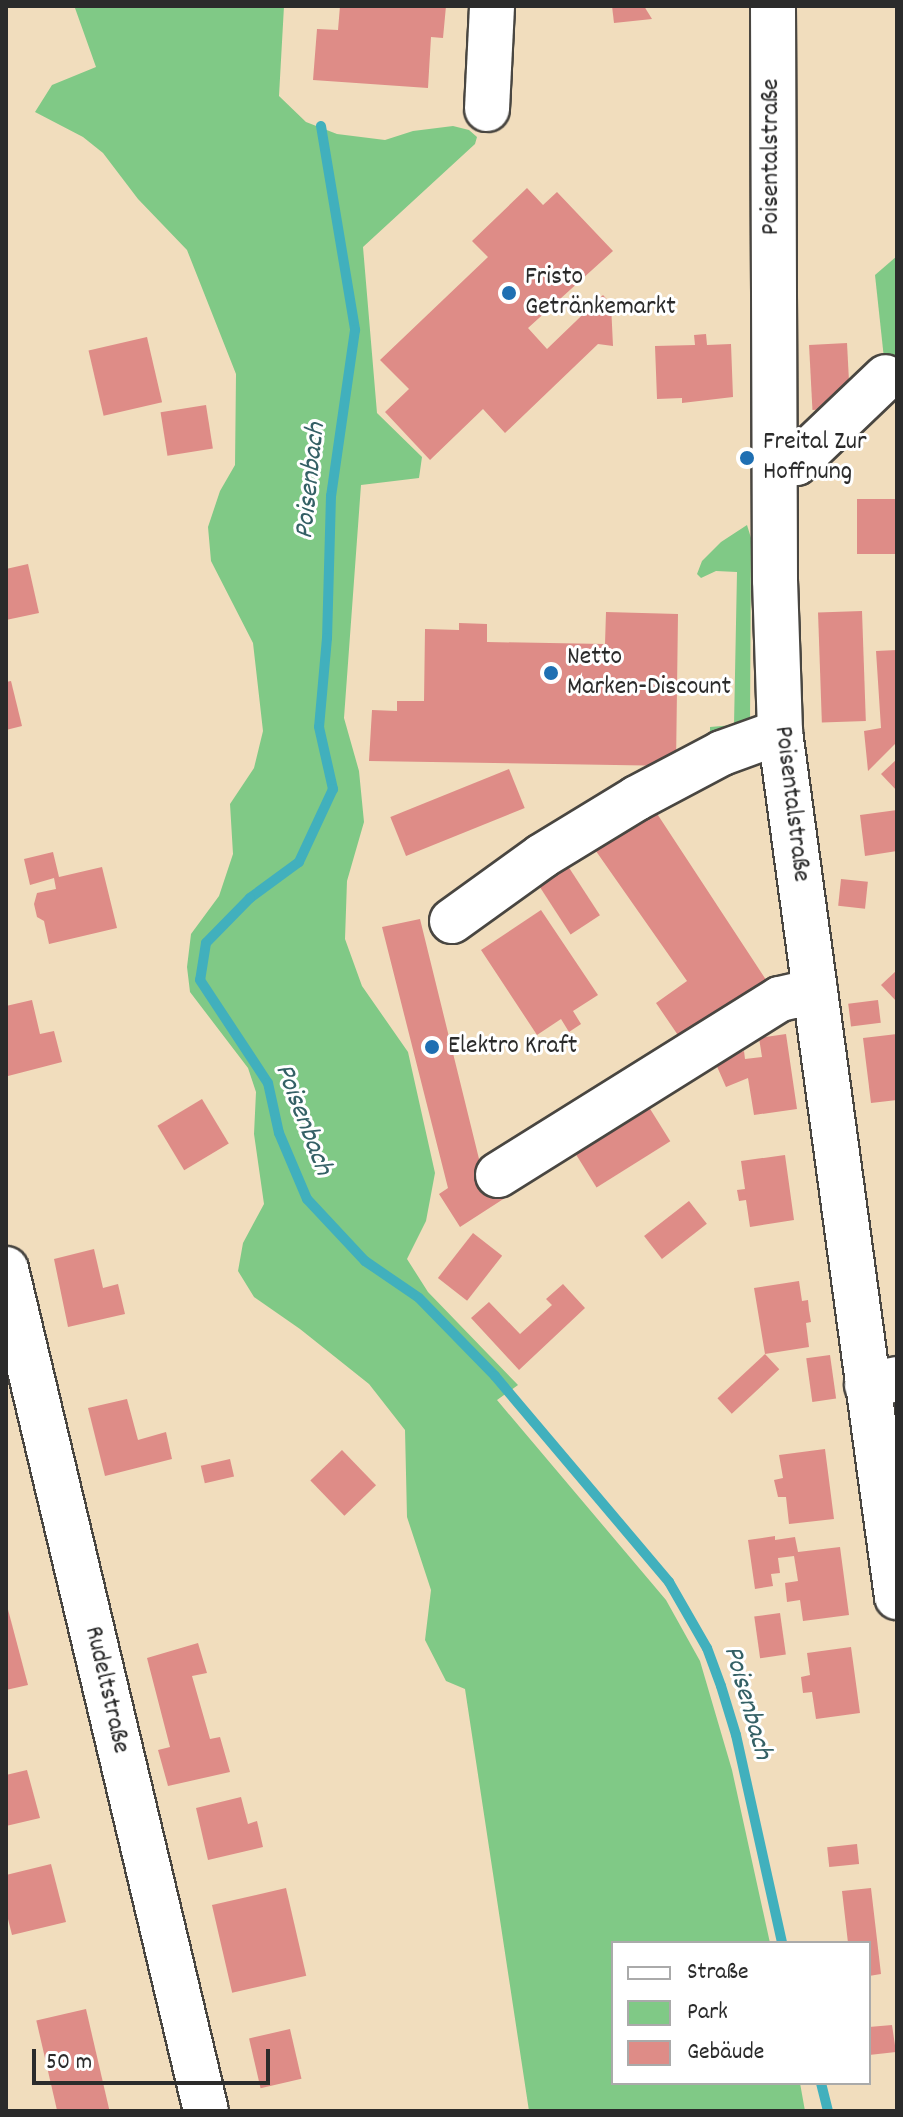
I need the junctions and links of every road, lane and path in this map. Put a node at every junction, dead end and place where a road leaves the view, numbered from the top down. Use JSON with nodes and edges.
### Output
{"nodes":[{"id":1,"x":492,"y":6,"type":"edge"},
{"id":2,"x":773,"y":6,"type":"edge"},
{"id":3,"x":487,"y":109,"type":"dead end"},
{"id":4,"x":886,"y":377,"type":"dead end"},
{"id":5,"x":775,"y":465,"type":"junction"},
{"id":6,"x":780,"y":732,"type":"junction"},
{"id":7,"x":452,"y":921,"type":"dead end"},
{"id":8,"x":815,"y":991,"type":"junction"},
{"id":9,"x":498,"y":1175,"type":"dead end"},
{"id":10,"x":6,"y":1269,"type":"edge"},
{"id":11,"x":882,"y":1382,"type":"edge"},
{"id":12,"x":897,"y":1597,"type":"edge"},
{"id":13,"x":206,"y":2111,"type":"edge"}],
"edges":[{"from":1,"to":3,"type":"main road"},
{"from":2,"to":5,"type":"main road","name":"Poisentalstraße"},
{"from":4,"to":5,"type":"main road"},
{"from":5,"to":6,"type":"main road","name":"Poisentalstraße"},
{"from":6,"to":7,"type":"main road"},
{"from":6,"to":8,"type":"main road","name":"Poisentalstraße"},
{"from":8,"to":9,"type":"main road"},
{"from":8,"to":11,"type":"main road","name":"Poisentalstraße"},
{"from":10,"to":13,"type":"main road","name":"Rudeltstraße"},
{"from":11,"to":12,"type":"main road","name":"Poisentalstraße"}]}
